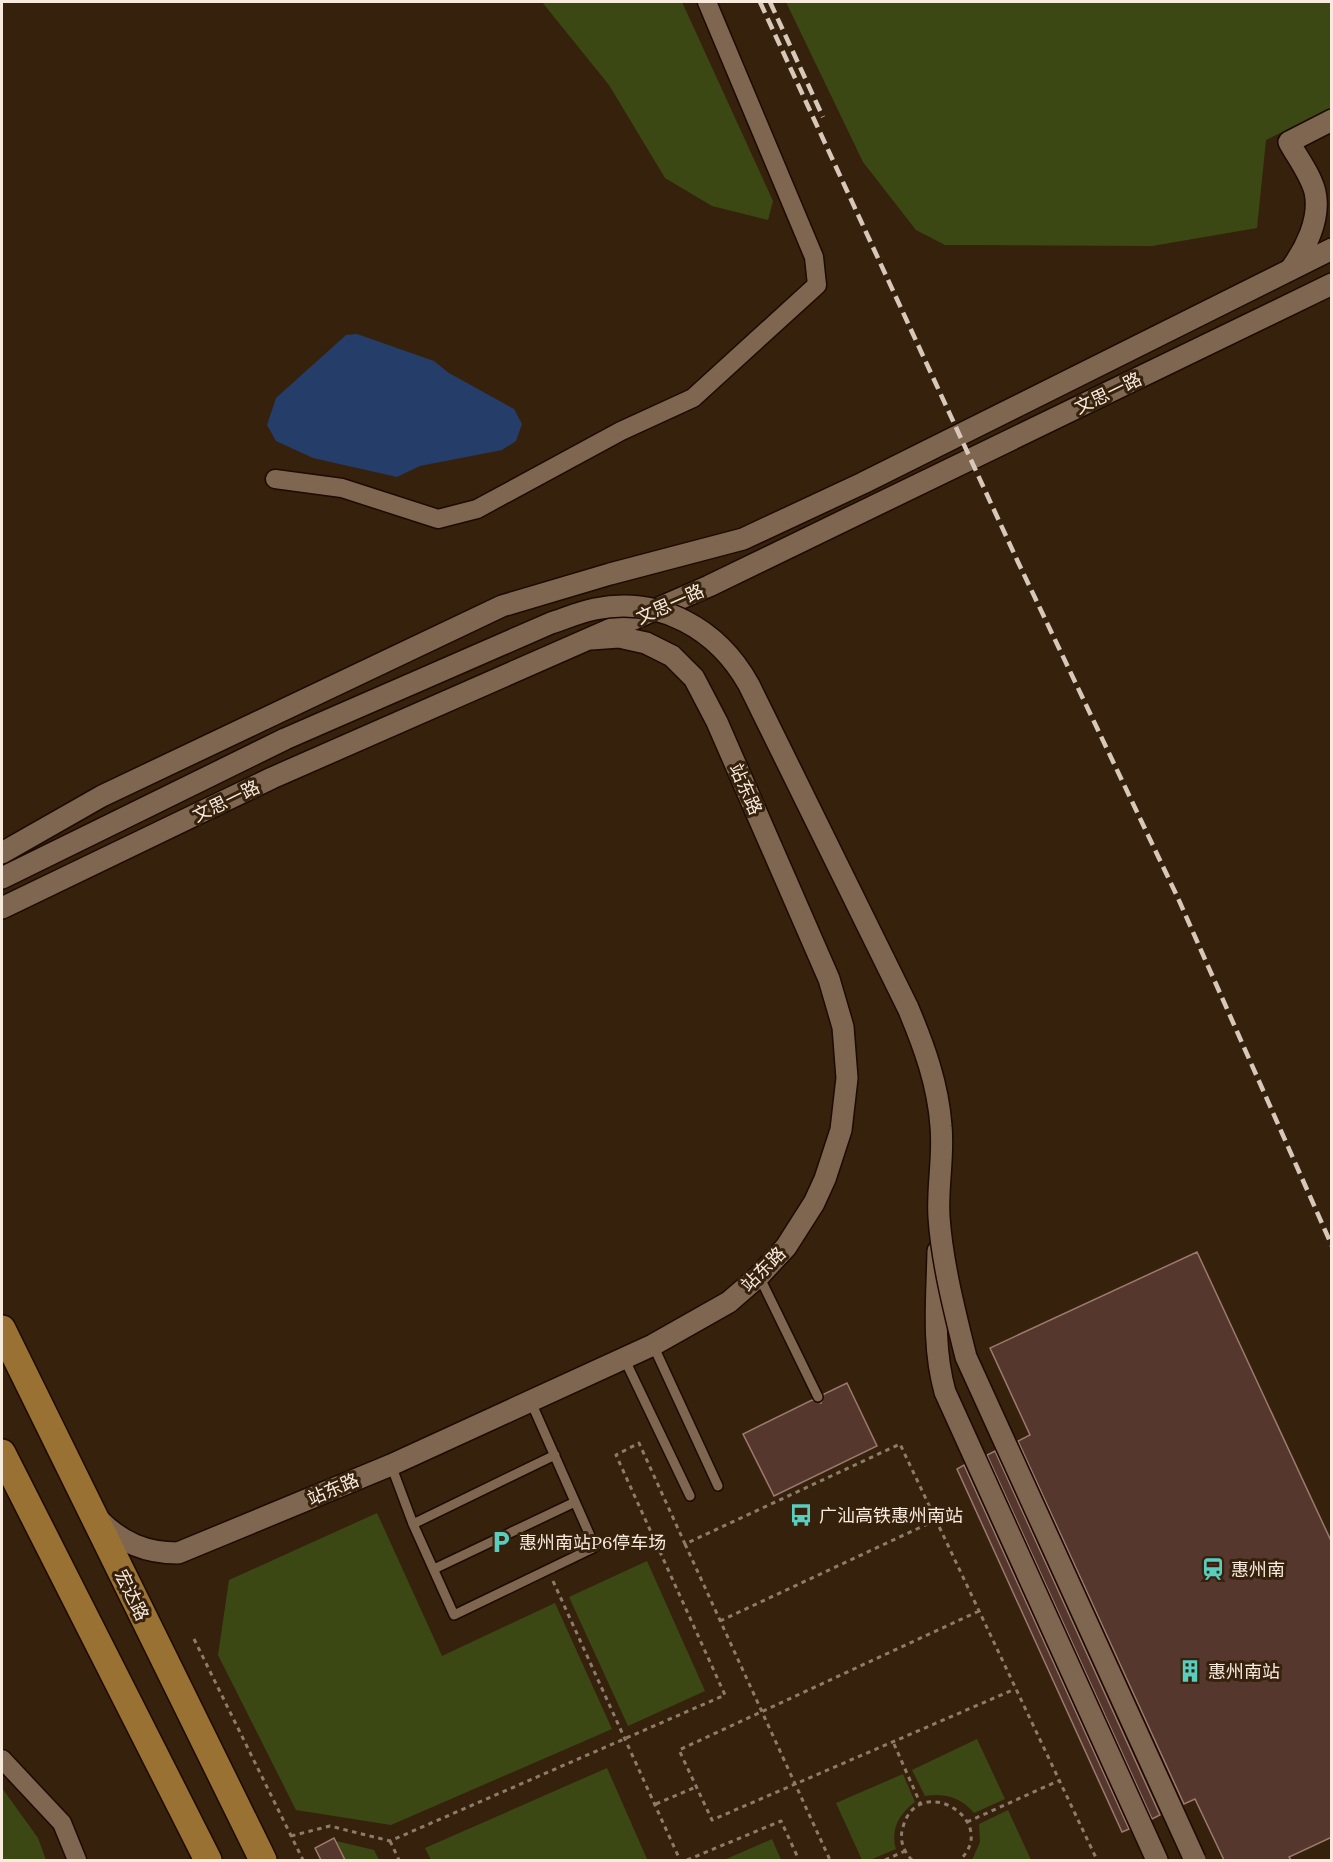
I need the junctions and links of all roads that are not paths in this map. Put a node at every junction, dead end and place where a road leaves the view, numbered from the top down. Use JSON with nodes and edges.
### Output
{"nodes":[{"id":1,"x":706,"y":2,"type":"edge"},
{"id":2,"x":1332,"y":120,"type":"edge"},
{"id":3,"x":1332,"y":249,"type":"edge"},
{"id":4,"x":1290,"y":270,"type":"junction"},
{"id":5,"x":1332,"y":284,"type":"edge"},
{"id":6,"x":1332,"y":296,"type":"edge"},
{"id":7,"x":1304,"y":297,"type":"junction"},
{"id":8,"x":275,"y":479,"type":"dead end"},
{"id":9,"x":591,"y":639,"type":"junction"},
{"id":10,"x":2,"y":854,"type":"edge"},
{"id":11,"x":2,"y":878,"type":"edge"},
{"id":12,"x":2,"y":908,"type":"edge"},
{"id":13,"x":939,"y":1217,"type":"junction"},
{"id":14,"x":759,"y":1276,"type":"junction"},
{"id":15,"x":2,"y":1329,"type":"edge"},
{"id":16,"x":653,"y":1345,"type":"junction"},
{"id":17,"x":624,"y":1358,"type":"junction"},
{"id":18,"x":818,"y":1397,"type":"dead end"},
{"id":19,"x":530,"y":1401,"type":"junction"},
{"id":20,"x":2,"y":1453,"type":"edge"},
{"id":21,"x":555,"y":1455,"type":"junction"},
{"id":22,"x":391,"y":1465,"type":"junction"},
{"id":23,"x":718,"y":1486,"type":"dead end"},
{"id":24,"x":690,"y":1496,"type":"dead end"},
{"id":25,"x":575,"y":1502,"type":"junction"},
{"id":26,"x":88,"y":1505,"type":"junction"},
{"id":27,"x":413,"y":1524,"type":"junction"},
{"id":28,"x":434,"y":1569,"type":"junction"},
{"id":29,"x":2,"y":1760,"type":"edge"},
{"id":30,"x":77,"y":1860,"type":"edge"},
{"id":31,"x":208,"y":1860,"type":"edge"},
{"id":32,"x":263,"y":1860,"type":"edge"},
{"id":33,"x":1157,"y":1860,"type":"edge"},
{"id":34,"x":1195,"y":1860,"type":"edge"}],
"edges":[{"from":1,"to":8,"type":"street"},
{"from":2,"to":4,"type":"street"},
{"from":3,"to":4,"type":"street","name":"文思一路"},
{"from":4,"to":10,"type":"street","name":"文思一路"},
{"from":5,"to":7,"type":"street","name":"文思一路"},
{"from":6,"to":7,"type":"street"},
{"from":7,"to":9,"type":"street","name":"文思一路"},
{"from":9,"to":12,"type":"street","name":"文思一路"},
{"from":9,"to":14,"type":"street","name":"站东路"},
{"from":11,"to":13,"type":"street","bridge":true},
{"from":13,"to":33,"type":"street","bridge":true},
{"from":13,"to":34,"type":"street","bridge":true},
{"from":14,"to":16,"type":"street","name":"站东路"},
{"from":14,"to":18,"type":"lane"},
{"from":15,"to":26,"type":"main road","name":"宏达路"},
{"from":16,"to":17,"type":"street","name":"站东路"},
{"from":16,"to":23,"type":"lane"},
{"from":17,"to":19,"type":"street","name":"站东路"},
{"from":17,"to":24,"type":"lane"},
{"from":19,"to":21,"type":"lane"},
{"from":19,"to":22,"type":"street","name":"站东路"},
{"from":20,"to":31,"type":"main road"},
{"from":21,"to":25,"type":"lane"},
{"from":21,"to":27,"type":"lane"},
{"from":22,"to":26,"type":"street","name":"站东路"},
{"from":22,"to":27,"type":"lane"},
{"from":25,"to":28,"type":"lane"},
{"from":25,"to":28,"type":"lane"},
{"from":26,"to":32,"type":"main road","name":"宏达路"},
{"from":27,"to":28,"type":"lane"},
{"from":29,"to":30,"type":"street"}]}
